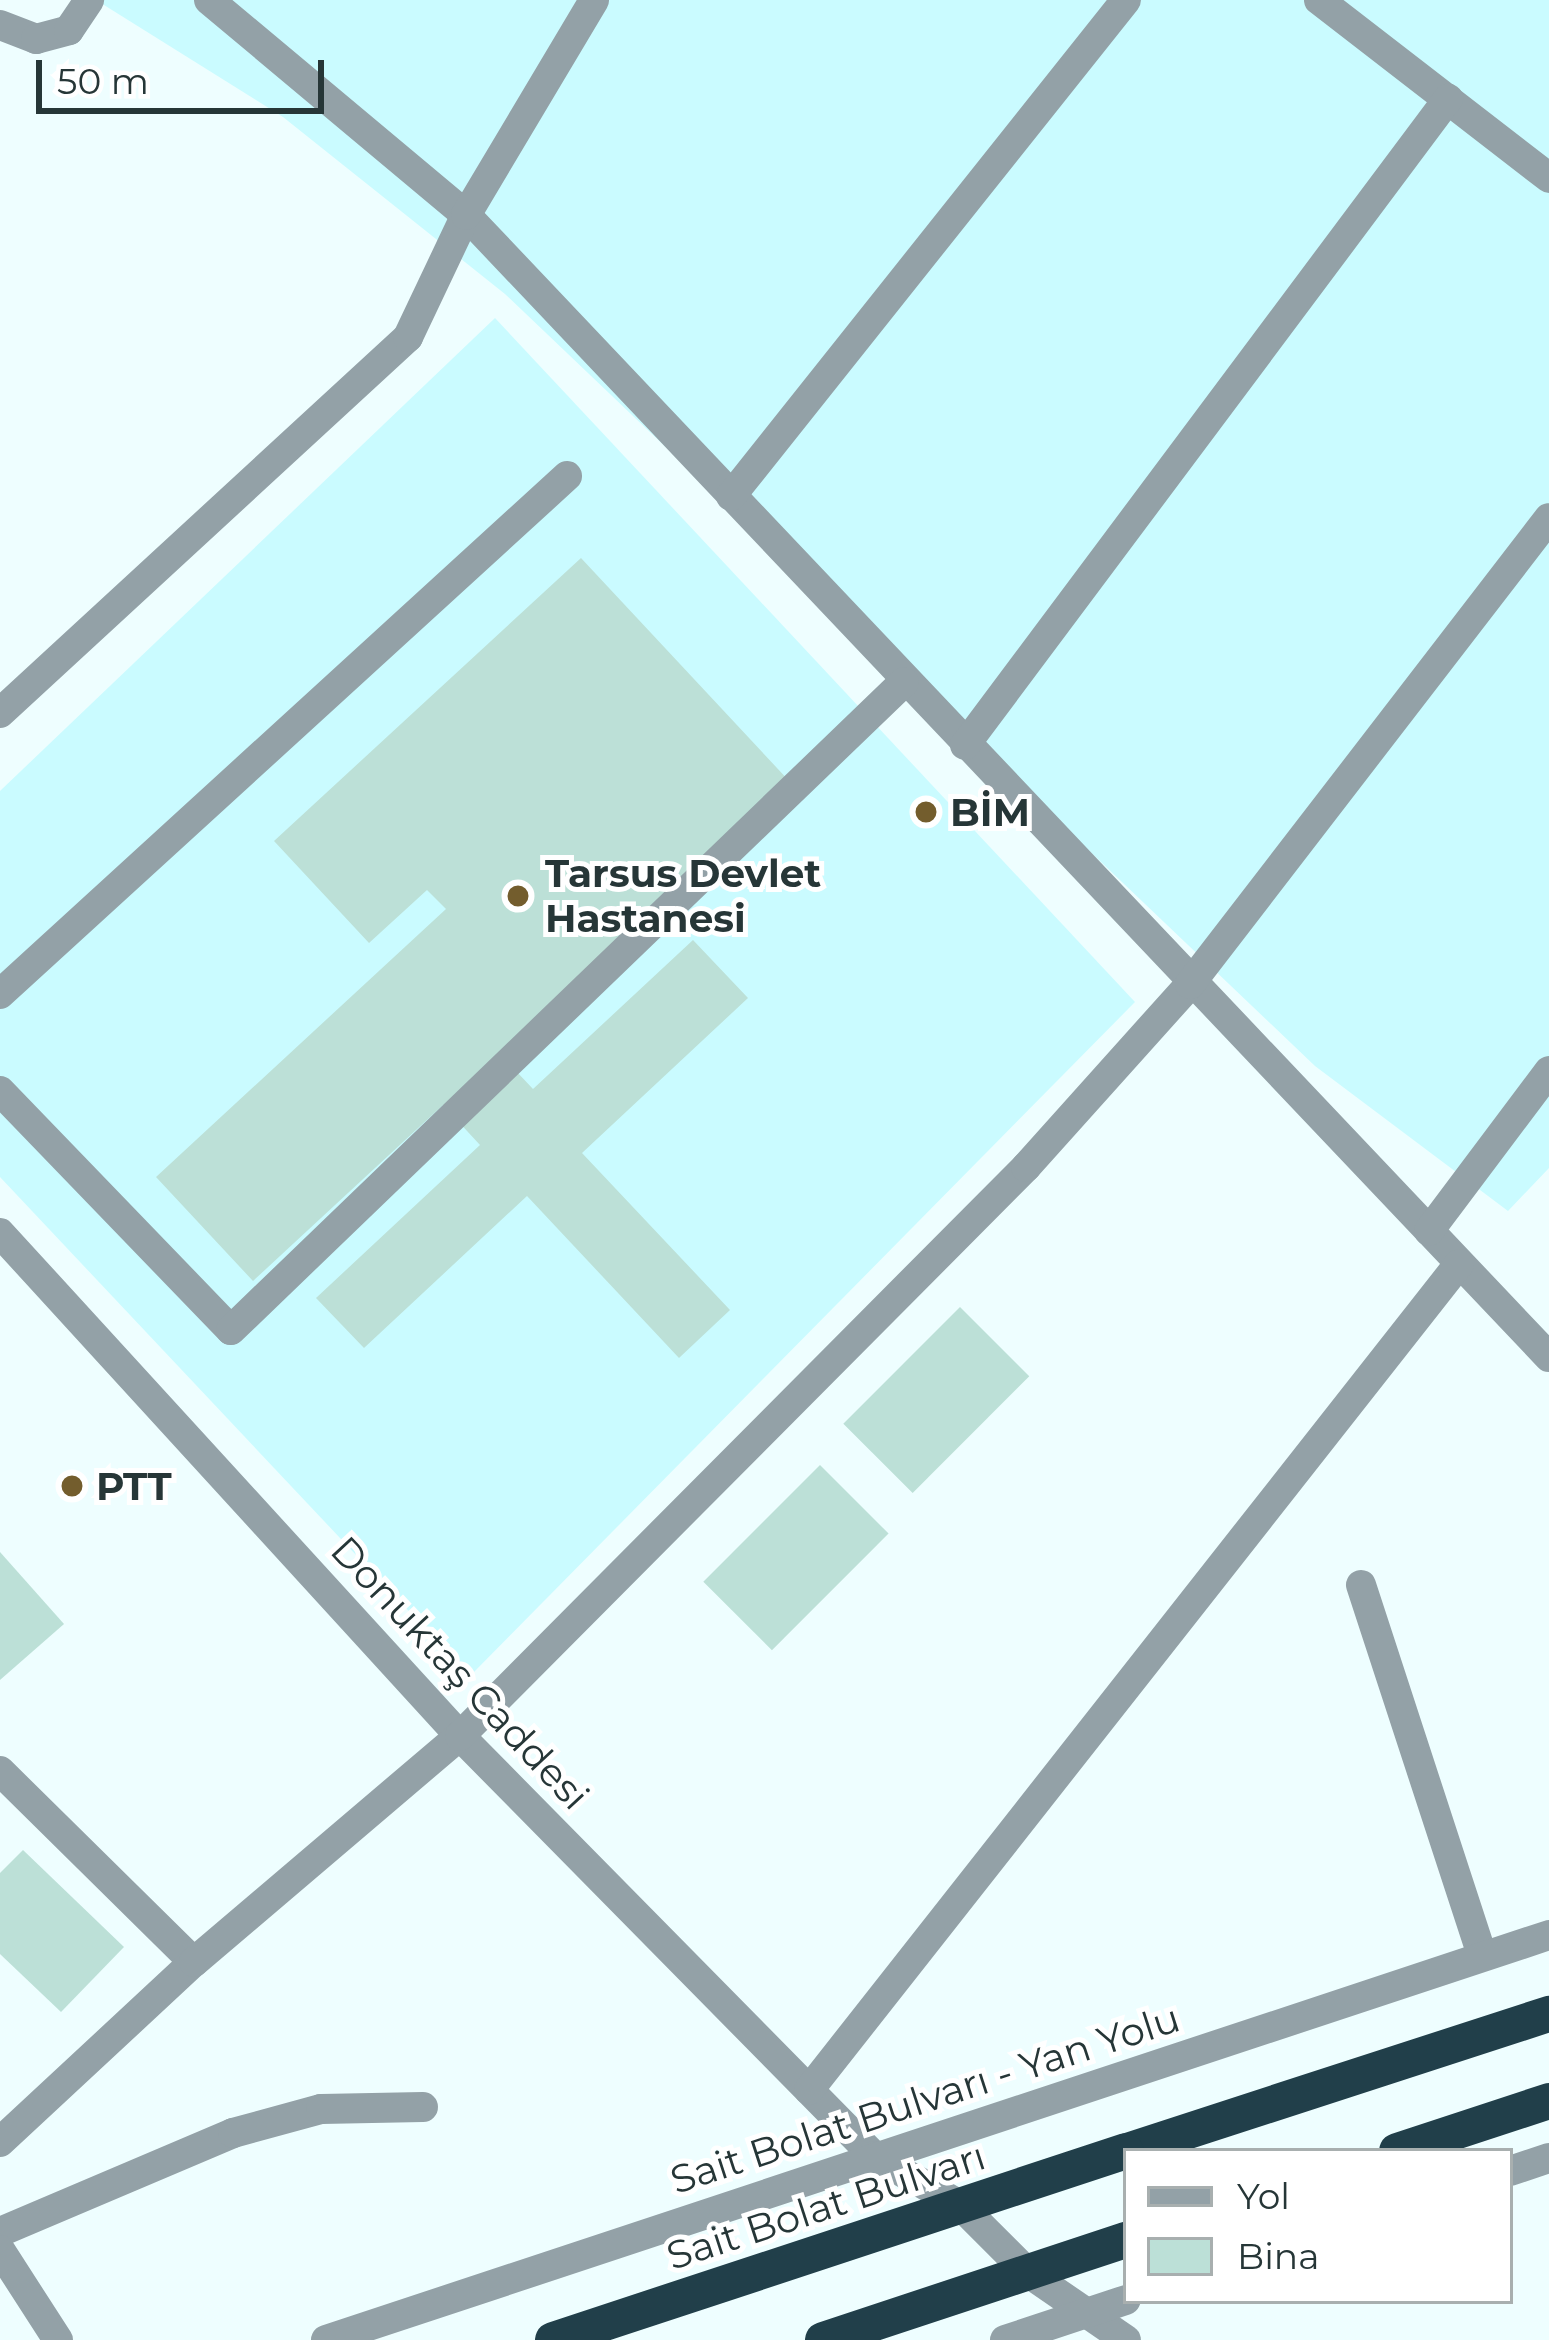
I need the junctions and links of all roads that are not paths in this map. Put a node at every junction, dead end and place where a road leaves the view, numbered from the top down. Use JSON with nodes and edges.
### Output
{"nodes":[{"id":1,"x":89,"y":0,"type":"edge"},
{"id":2,"x":209,"y":0,"type":"edge"},
{"id":3,"x":594,"y":0,"type":"edge"},
{"id":4,"x":1126,"y":0,"type":"edge"},
{"id":5,"x":1319,"y":0,"type":"edge"},
{"id":6,"x":0,"y":25,"type":"edge"},
{"id":7,"x":1448,"y":99,"type":"junction"},
{"id":8,"x":1549,"y":178,"type":"edge"},
{"id":9,"x":466,"y":215,"type":"junction"},
{"id":10,"x":567,"y":476,"type":"dead end"},
{"id":11,"x":730,"y":496,"type":"junction"},
{"id":12,"x":1549,"y":518,"type":"edge"},
{"id":13,"x":904,"y":682,"type":"junction"},
{"id":14,"x":0,"y":713,"type":"edge"},
{"id":15,"x":965,"y":746,"type":"junction"},
{"id":16,"x":1190,"y":984,"type":"junction"},
{"id":17,"x":0,"y":994,"type":"edge"},
{"id":18,"x":1549,"y":1071,"type":"edge"},
{"id":19,"x":0,"y":1091,"type":"edge"},
{"id":20,"x":1429,"y":1231,"type":"junction"},
{"id":21,"x":0,"y":1233,"type":"edge"},
{"id":22,"x":1459,"y":1264,"type":"junction"},
{"id":23,"x":1549,"y":1357,"type":"edge"},
{"id":24,"x":1361,"y":1585,"type":"dead end"},
{"id":25,"x":460,"y":1736,"type":"junction"},
{"id":26,"x":0,"y":1771,"type":"edge"},
{"id":27,"x":1549,"y":1935,"type":"edge"},
{"id":28,"x":1483,"y":1956,"type":"junction"},
{"id":29,"x":194,"y":1962,"type":"junction"},
{"id":30,"x":1549,"y":2014,"type":"edge"},
{"id":31,"x":809,"y":2090,"type":"junction"},
{"id":32,"x":1549,"y":2101,"type":"edge"},
{"id":33,"x":423,"y":2107,"type":"dead end"},
{"id":34,"x":0,"y":2142,"type":"edge"},
{"id":35,"x":1135,"y":2148,"type":"edge"},
{"id":36,"x":1406,"y":2148,"type":"edge"},
{"id":37,"x":1123,"y":2152,"type":"edge"},
{"id":38,"x":874,"y":2156,"type":"junction"},
{"id":39,"x":1549,"y":2158,"type":"edge"},
{"id":40,"x":1513,"y":2170,"type":"edge"},
{"id":41,"x":959,"y":2205,"type":"junction"},
{"id":42,"x":0,"y":2232,"type":"edge"},
{"id":43,"x":1123,"y":2241,"type":"edge"},
{"id":44,"x":0,"y":2251,"type":"edge"},
{"id":45,"x":1028,"y":2272,"type":"junction"},
{"id":46,"x":1123,"y":2301,"type":"edge"},
{"id":47,"x":1094,"y":2311,"type":"junction"},
{"id":48,"x":58,"y":2340,"type":"edge"},
{"id":49,"x":326,"y":2340,"type":"edge"},
{"id":50,"x":553,"y":2340,"type":"edge"},
{"id":51,"x":824,"y":2340,"type":"edge"},
{"id":52,"x":1004,"y":2340,"type":"edge"},
{"id":53,"x":1126,"y":2340,"type":"edge"}],
"edges":[{"from":1,"to":6,"type":"street"},
{"from":2,"to":9,"type":"street"},
{"from":3,"to":9,"type":"street"},
{"from":4,"to":11,"type":"street"},
{"from":5,"to":7,"type":"street"},
{"from":7,"to":8,"type":"street"},
{"from":7,"to":15,"type":"street"},
{"from":9,"to":11,"type":"street"},
{"from":9,"to":14,"type":"street"},
{"from":10,"to":17,"type":"street"},
{"from":11,"to":13,"type":"street"},
{"from":12,"to":16,"type":"street"},
{"from":13,"to":15,"type":"street"},
{"from":13,"to":19,"type":"street"},
{"from":15,"to":16,"type":"street"},
{"from":16,"to":20,"type":"street"},
{"from":16,"to":25,"type":"street"},
{"from":18,"to":20,"type":"street"},
{"from":20,"to":22,"type":"street"},
{"from":21,"to":25,"type":"street","name":"Donuktaş Caddesi"},
{"from":22,"to":23,"type":"street"},
{"from":22,"to":31,"type":"street"},
{"from":24,"to":28,"type":"street"},
{"from":25,"to":29,"type":"street"},
{"from":25,"to":31,"type":"street","name":"Donuktaş Caddesi"},
{"from":26,"to":29,"type":"street"},
{"from":27,"to":28,"type":"street","name":"Sait Bolat Bulvarı - Yan Yolu"},
{"from":28,"to":38,"type":"street","name":"Sait Bolat Bulvarı - Yan Yolu"},
{"from":29,"to":34,"type":"street"},
{"from":30,"to":35,"type":"highway","name":"Sait Bolat Bulvarı"},
{"from":31,"to":38,"type":"street","name":"Donuktaş Caddesi"},
{"from":32,"to":36,"type":"highway"},
{"from":33,"to":42,"type":"street"},
{"from":37,"to":41,"type":"highway","name":"Sait Bolat Bulvarı"},
{"from":38,"to":41,"type":"street","name":"Donuktaş Caddesi"},
{"from":38,"to":49,"type":"street","name":"Sait Bolat Bulvarı - Yan Yolu"},
{"from":39,"to":40,"type":"street"},
{"from":41,"to":45,"type":"street","name":"Donuktaş Caddesi"},
{"from":41,"to":50,"type":"highway","name":"Sait Bolat Bulvarı"},
{"from":43,"to":45,"type":"highway"},
{"from":44,"to":48,"type":"street"},
{"from":45,"to":47,"type":"street","name":"Donuktaş Caddesi"},
{"from":45,"to":51,"type":"highway"},
{"from":46,"to":47,"type":"street"},
{"from":47,"to":52,"type":"street"},
{"from":47,"to":53,"type":"street","name":"Donuktaş Caddesi"}]}
